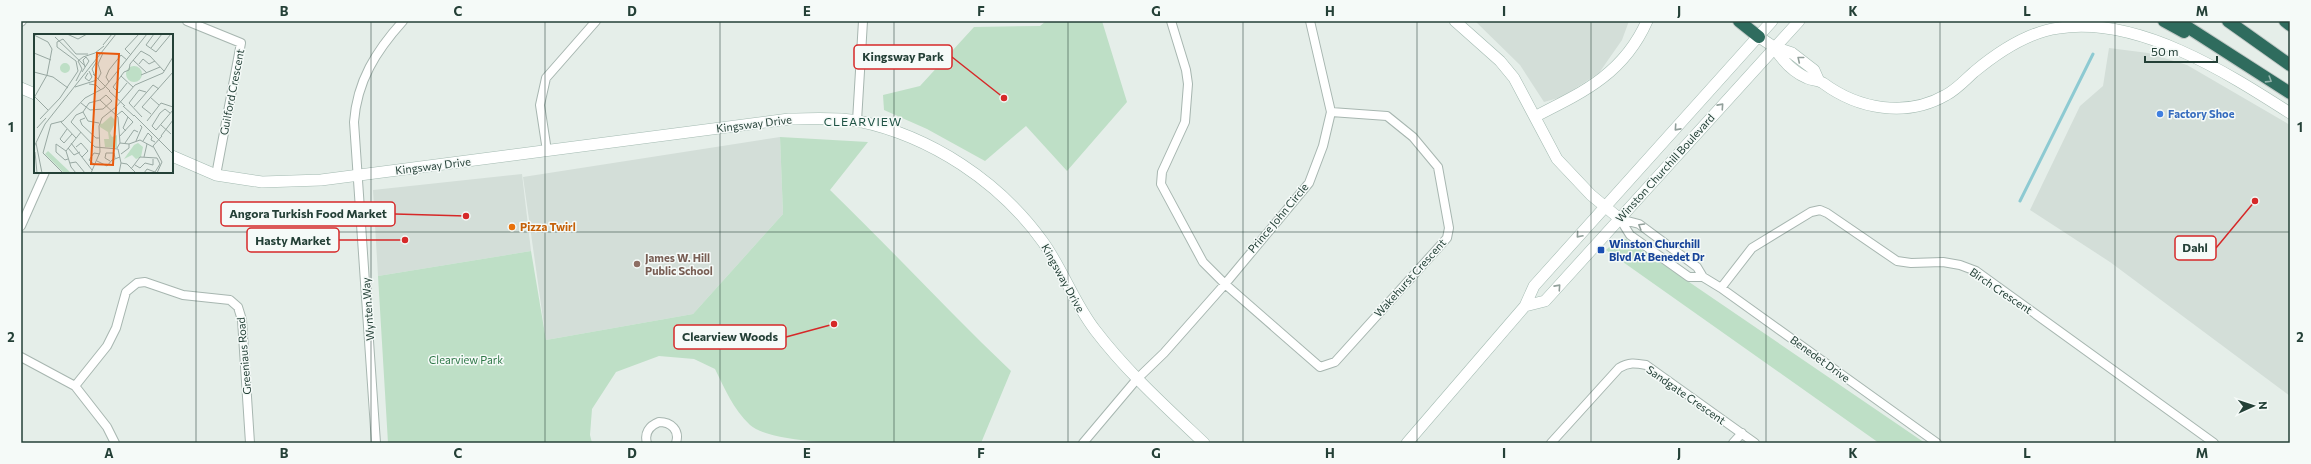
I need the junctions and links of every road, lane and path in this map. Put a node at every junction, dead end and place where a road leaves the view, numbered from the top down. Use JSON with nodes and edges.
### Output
{"nodes":[{"id":1,"x":187,"y":21,"type":"edge"},
{"id":2,"x":403,"y":21,"type":"edge"},
{"id":3,"x":596,"y":21,"type":"edge"},
{"id":4,"x":863,"y":21,"type":"edge"},
{"id":5,"x":1171,"y":21,"type":"edge"},
{"id":6,"x":1310,"y":21,"type":"edge"},
{"id":7,"x":1455,"y":21,"type":"edge"},
{"id":8,"x":1647,"y":21,"type":"edge"},
{"id":9,"x":1739,"y":21,"type":"edge"},
{"id":10,"x":1772,"y":21,"type":"edge"},
{"id":11,"x":1799,"y":21,"type":"edge"},
{"id":12,"x":2164,"y":21,"type":"edge"},
{"id":13,"x":2178,"y":21,"type":"edge"},
{"id":14,"x":2228,"y":21,"type":"edge"},
{"id":15,"x":2285,"y":21,"type":"edge"},
{"id":16,"x":2290,"y":25,"type":"edge"},
{"id":17,"x":1759,"y":36,"type":"junction"},
{"id":18,"x":1774,"y":47,"type":"junction"},
{"id":19,"x":2290,"y":65,"type":"edge"},
{"id":20,"x":2250,"y":69,"type":"junction"},
{"id":21,"x":21,"y":88,"type":"edge"},
{"id":22,"x":2290,"y":93,"type":"edge"},
{"id":23,"x":34,"y":94,"type":"edge"},
{"id":24,"x":1331,"y":112,"type":"junction"},
{"id":25,"x":2290,"y":113,"type":"edge"},
{"id":26,"x":1536,"y":116,"type":"junction"},
{"id":27,"x":857,"y":121,"type":"junction"},
{"id":28,"x":547,"y":151,"type":"junction"},
{"id":29,"x":173,"y":156,"type":"edge"},
{"id":30,"x":45,"y":173,"type":"edge"},
{"id":31,"x":216,"y":175,"type":"junction"},
{"id":32,"x":358,"y":175,"type":"junction"},
{"id":33,"x":1605,"y":206,"type":"junction"},
{"id":34,"x":1620,"y":219,"type":"junction"},
{"id":35,"x":21,"y":226,"type":"edge"},
{"id":36,"x":1703,"y":277,"type":"junction"},
{"id":37,"x":1224,"y":284,"type":"junction"},
{"id":38,"x":1721,"y":288,"type":"junction"},
{"id":39,"x":1525,"y":306,"type":"junction"},
{"id":40,"x":21,"y":357,"type":"edge"},
{"id":41,"x":1137,"y":379,"type":"junction"},
{"id":42,"x":75,"y":386,"type":"junction"},
{"id":43,"x":1742,"y":434,"type":"junction"},
{"id":44,"x":115,"y":443,"type":"edge"},
{"id":45,"x":250,"y":443,"type":"edge"},
{"id":46,"x":376,"y":443,"type":"edge"},
{"id":47,"x":647,"y":443,"type":"edge"},
{"id":48,"x":676,"y":443,"type":"edge"},
{"id":49,"x":1083,"y":443,"type":"edge"},
{"id":50,"x":1204,"y":443,"type":"edge"},
{"id":51,"x":1407,"y":443,"type":"edge"},
{"id":52,"x":1551,"y":443,"type":"edge"},
{"id":53,"x":1733,"y":443,"type":"edge"},
{"id":54,"x":1755,"y":443,"type":"edge"},
{"id":55,"x":1937,"y":443,"type":"edge"},
{"id":56,"x":2214,"y":443,"type":"edge"}],
"edges":[{"from":1,"to":31,"type":"street","name":"Guilford Crescent"},
{"from":2,"to":32,"type":"street","name":"Wynten Way"},
{"from":3,"to":28,"type":"street"},
{"from":4,"to":27,"type":"street"},
{"from":5,"to":37,"type":"street"},
{"from":6,"to":24,"type":"street","name":"Prince John Circle"},
{"from":7,"to":26,"type":"street"},
{"from":8,"to":26,"type":"street"},
{"from":9,"to":17,"type":"highway"},
{"from":10,"to":17,"type":"street","name":"Winston Churchill Boulevard"},
{"from":11,"to":18,"type":"street","name":"Winston Churchill Boulevard"},
{"from":12,"to":20,"type":"highway"},
{"from":13,"to":20,"type":"highway"},
{"from":14,"to":19,"type":"highway"},
{"from":15,"to":16,"type":"highway"},
{"from":17,"to":18,"type":"street"},
{"from":17,"to":33,"type":"street","name":"Winston Churchill Boulevard","one_way":true},
{"from":18,"to":25,"type":"street"},
{"from":34,"to":18,"type":"street","name":"Winston Churchill Boulevard","one_way":true},
{"from":20,"to":22,"type":"highway","one_way":true},
{"from":21,"to":23,"type":"street"},
{"from":24,"to":37,"type":"street","name":"Prince John Circle"},
{"from":24,"to":37,"type":"street","name":"Wakehurst Crescent"},
{"from":26,"to":33,"type":"street"},
{"from":27,"to":28,"type":"street","name":"Kingsway Drive"},
{"from":27,"to":41,"type":"street","name":"Kingsway Drive"},
{"from":28,"to":32,"type":"street","name":"Kingsway Drive"},
{"from":29,"to":31,"type":"street","name":"Kingsway Drive"},
{"from":30,"to":35,"type":"street"},
{"from":31,"to":32,"type":"street","name":"Kingsway Drive"},
{"from":32,"to":46,"type":"street","name":"Wynten Way"},
{"from":33,"to":34,"type":"street"},
{"from":33,"to":39,"type":"street","name":"Winston Churchill Boulevard","one_way":true},
{"from":36,"to":34,"type":"street","name":"Benedet Drive","one_way":true},
{"from":34,"to":36,"type":"street","name":"Benedet Drive"},
{"from":39,"to":34,"type":"street","name":"Winston Churchill Boulevard","one_way":true},
{"from":36,"to":38,"type":"street","name":"Benedet Drive"},
{"from":37,"to":41,"type":"street","name":"Prince John Circle"},
{"from":38,"to":55,"type":"street","name":"Benedet Drive"},
{"from":38,"to":56,"type":"street","name":"Birch Crescent"},
{"from":39,"to":51,"type":"street","name":"Winston Churchill Boulevard"},
{"from":40,"to":42,"type":"street"},
{"from":41,"to":49,"type":"street","name":"Prince John Circle"},
{"from":41,"to":50,"type":"street","name":"Kingsway Drive"},
{"from":42,"to":44,"type":"street"},
{"from":42,"to":45,"type":"street","name":"Greeniaus Road"},
{"from":43,"to":52,"type":"street","name":"Sandgate Crescent"},
{"from":43,"to":53,"type":"street"},
{"from":43,"to":54,"type":"street","name":"Sandgate Crescent"},
{"from":47,"to":48,"type":"street"}]}
